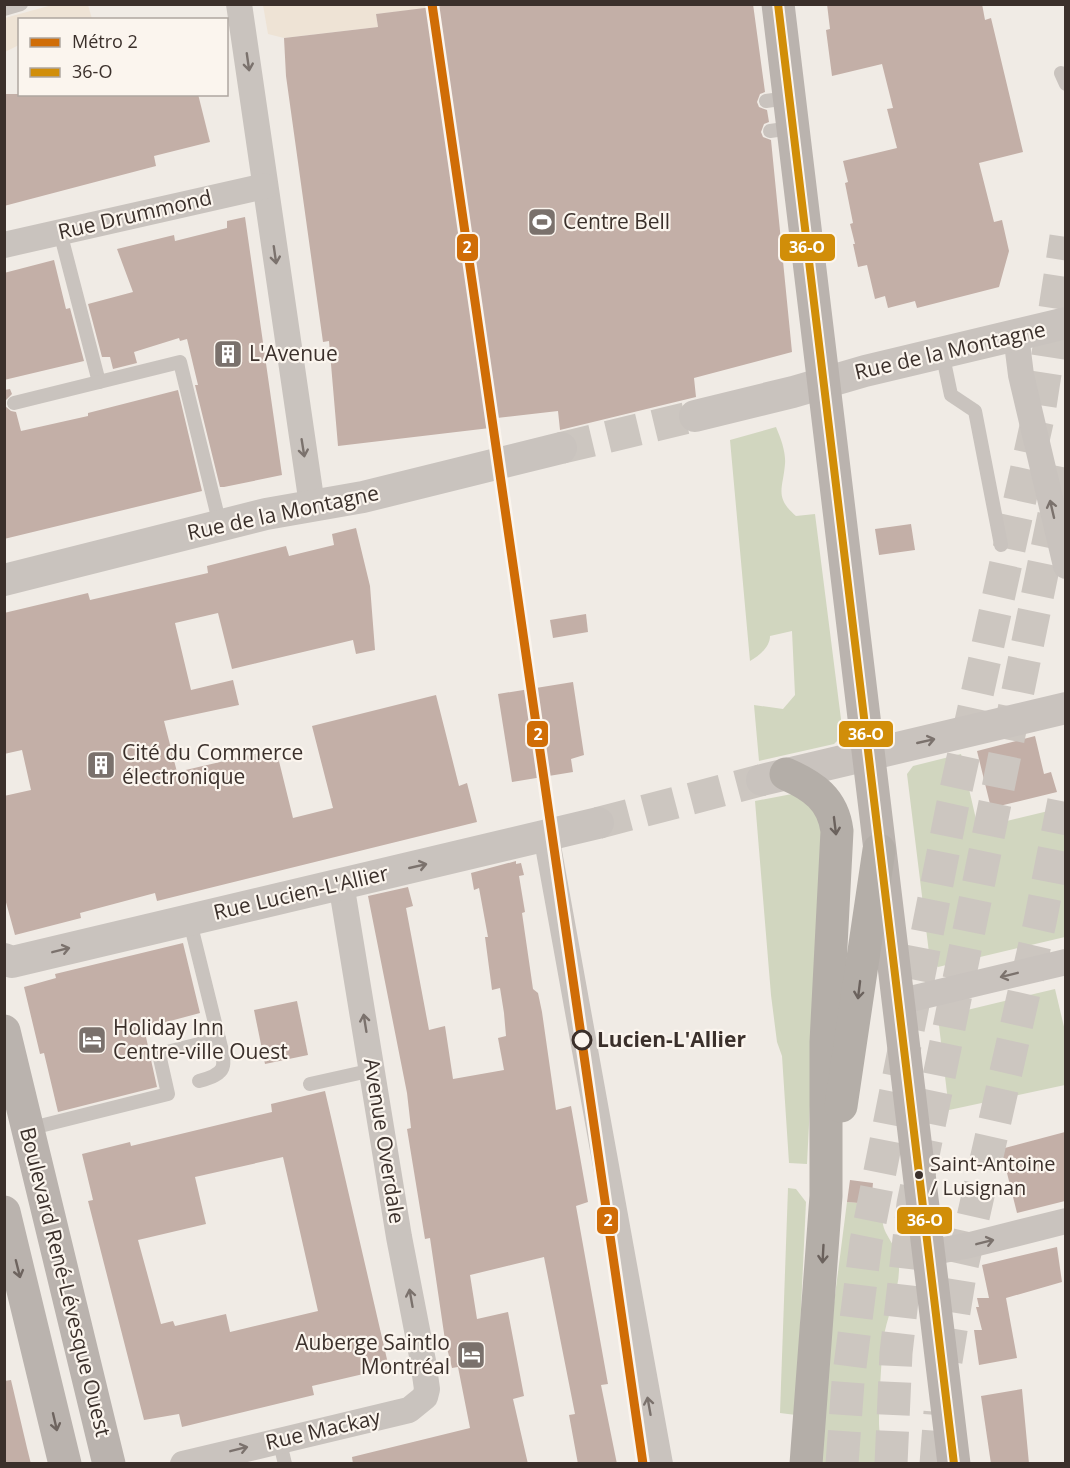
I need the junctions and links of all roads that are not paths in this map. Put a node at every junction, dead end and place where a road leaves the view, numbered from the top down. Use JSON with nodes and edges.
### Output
{"nodes":[{"id":1,"x":21,"y":4,"type":"edge"},
{"id":2,"x":239,"y":4,"type":"edge"},
{"id":3,"x":778,"y":4,"type":"edge"},
{"id":4,"x":4,"y":9,"type":"edge"},
{"id":5,"x":265,"y":186,"type":"junction"},
{"id":6,"x":60,"y":232,"type":"junction"},
{"id":7,"x":4,"y":245,"type":"edge"},
{"id":8,"x":1065,"y":323,"type":"edge"},
{"id":9,"x":1016,"y":335,"type":"junction"},
{"id":10,"x":942,"y":352,"type":"junction"},
{"id":11,"x":99,"y":382,"type":"junction"},
{"id":12,"x":823,"y":383,"type":"junction"},
{"id":13,"x":14,"y":403,"type":"dead end"},
{"id":14,"x":695,"y":416,"type":"tunnel mouth"},
{"id":15,"x":561,"y":448,"type":"tunnel mouth"},
{"id":16,"x":312,"y":505,"type":"junction"},
{"id":17,"x":220,"y":525,"type":"junction"},
{"id":18,"x":1002,"y":545,"type":"dead end"},
{"id":19,"x":1065,"y":566,"type":"edge"},
{"id":20,"x":4,"y":580,"type":"edge"},
{"id":21,"x":1065,"y":708,"type":"edge"},
{"id":22,"x":869,"y":754,"type":"junction"},
{"id":23,"x":774,"y":777,"type":"joint"},
{"id":24,"x":598,"y":823,"type":"tunnel mouth"},
{"id":25,"x":546,"y":835,"type":"junction"},
{"id":26,"x":879,"y":850,"type":"junction"},
{"id":27,"x":341,"y":883,"type":"junction"},
{"id":28,"x":189,"y":918,"type":"junction"},
{"id":29,"x":4,"y":959,"type":"edge"},
{"id":30,"x":1065,"y":962,"type":"edge"},
{"id":31,"x":898,"y":1002,"type":"junction"},
{"id":32,"x":4,"y":1030,"type":"edge"},
{"id":33,"x":219,"y":1039,"type":"junction"},
{"id":34,"x":373,"y":1070,"type":"junction"},
{"id":35,"x":199,"y":1081,"type":"dead end"},
{"id":36,"x":310,"y":1084,"type":"dead end"},
{"id":37,"x":27,"y":1129,"type":"junction"},
{"id":38,"x":826,"y":1196,"type":"junction"},
{"id":39,"x":4,"y":1212,"type":"edge"},
{"id":40,"x":1065,"y":1221,"type":"edge"},
{"id":41,"x":928,"y":1253,"type":"junction"},
{"id":42,"x":425,"y":1397,"type":"joint"},
{"id":43,"x":282,"y":1451,"type":"edge"},
{"id":44,"x":65,"y":1464,"type":"edge"},
{"id":45,"x":109,"y":1464,"type":"edge"},
{"id":46,"x":183,"y":1464,"type":"edge"},
{"id":47,"x":660,"y":1464,"type":"edge"},
{"id":48,"x":806,"y":1464,"type":"edge"},
{"id":49,"x":954,"y":1464,"type":"edge"}],
"edges":[{"from":1,"to":4,"type":"lane"},
{"from":2,"to":5,"type":"street","one_way":true},
{"from":3,"to":12,"type":"main road"},
{"from":5,"to":6,"type":"street","name":"Rue Drummond"},
{"from":5,"to":16,"type":"street","one_way":true},
{"from":6,"to":7,"type":"street","name":"Rue Drummond"},
{"from":6,"to":11,"type":"lane"},
{"from":8,"to":9,"type":"street","name":"Rue de la Montagne"},
{"from":9,"to":10,"type":"street","name":"Rue de la Montagne"},
{"from":19,"to":9,"type":"street","one_way":true},
{"from":10,"to":12,"type":"street","name":"Rue de la Montagne"},
{"from":10,"to":18,"type":"lane"},
{"from":11,"to":13,"type":"lane"},
{"from":11,"to":17,"type":"lane"},
{"from":12,"to":14,"type":"street","name":"Rue de la Montagne"},
{"from":12,"to":22,"type":"main road"},
{"from":15,"to":16,"type":"street","name":"Rue de la Montagne"},
{"from":16,"to":17,"type":"street","name":"Rue de la Montagne"},
{"from":17,"to":20,"type":"street","name":"Rue de la Montagne"},
{"from":22,"to":21,"type":"street","one_way":true},
{"from":22,"to":23,"type":"street"},
{"from":22,"to":26,"type":"main road"},
{"from":23,"to":38,"type":"highway","one_way":true},
{"from":24,"to":25,"type":"street","name":"Rue Lucien-L'Allier"},
{"from":27,"to":25,"type":"street","name":"Rue Lucien-L'Allier","one_way":true},
{"from":47,"to":25,"type":"street","one_way":true},
{"from":26,"to":31,"type":"main road"},
{"from":26,"to":38,"type":"highway","one_way":true},
{"from":27,"to":28,"type":"street","name":"Rue Lucien-L'Allier"},
{"from":34,"to":27,"type":"street","name":"Avenue Overdale","one_way":true},
{"from":29,"to":28,"type":"street","name":"Rue Lucien-L'Allier","one_way":true},
{"from":28,"to":33,"type":"lane"},
{"from":30,"to":31,"type":"street","one_way":true},
{"from":31,"to":41,"type":"main road"},
{"from":32,"to":37,"type":"main road","name":"Boulevard René-Lévesque Ouest"},
{"from":33,"to":35,"type":"lane"},
{"from":33,"to":37,"type":"lane"},
{"from":34,"to":36,"type":"lane"},
{"from":42,"to":34,"type":"street","name":"Avenue Overdale","one_way":true},
{"from":37,"to":45,"type":"main road","name":"Boulevard René-Lévesque Ouest"},
{"from":38,"to":48,"type":"highway","one_way":true},
{"from":39,"to":44,"type":"main road","name":"Boulevard René-Lévesque Ouest","one_way":true},
{"from":41,"to":40,"type":"street","one_way":true},
{"from":41,"to":49,"type":"main road"},
{"from":42,"to":43,"type":"street","name":"Rue Mackay"},
{"from":46,"to":43,"type":"street","name":"Rue Mackay","one_way":true}]}
